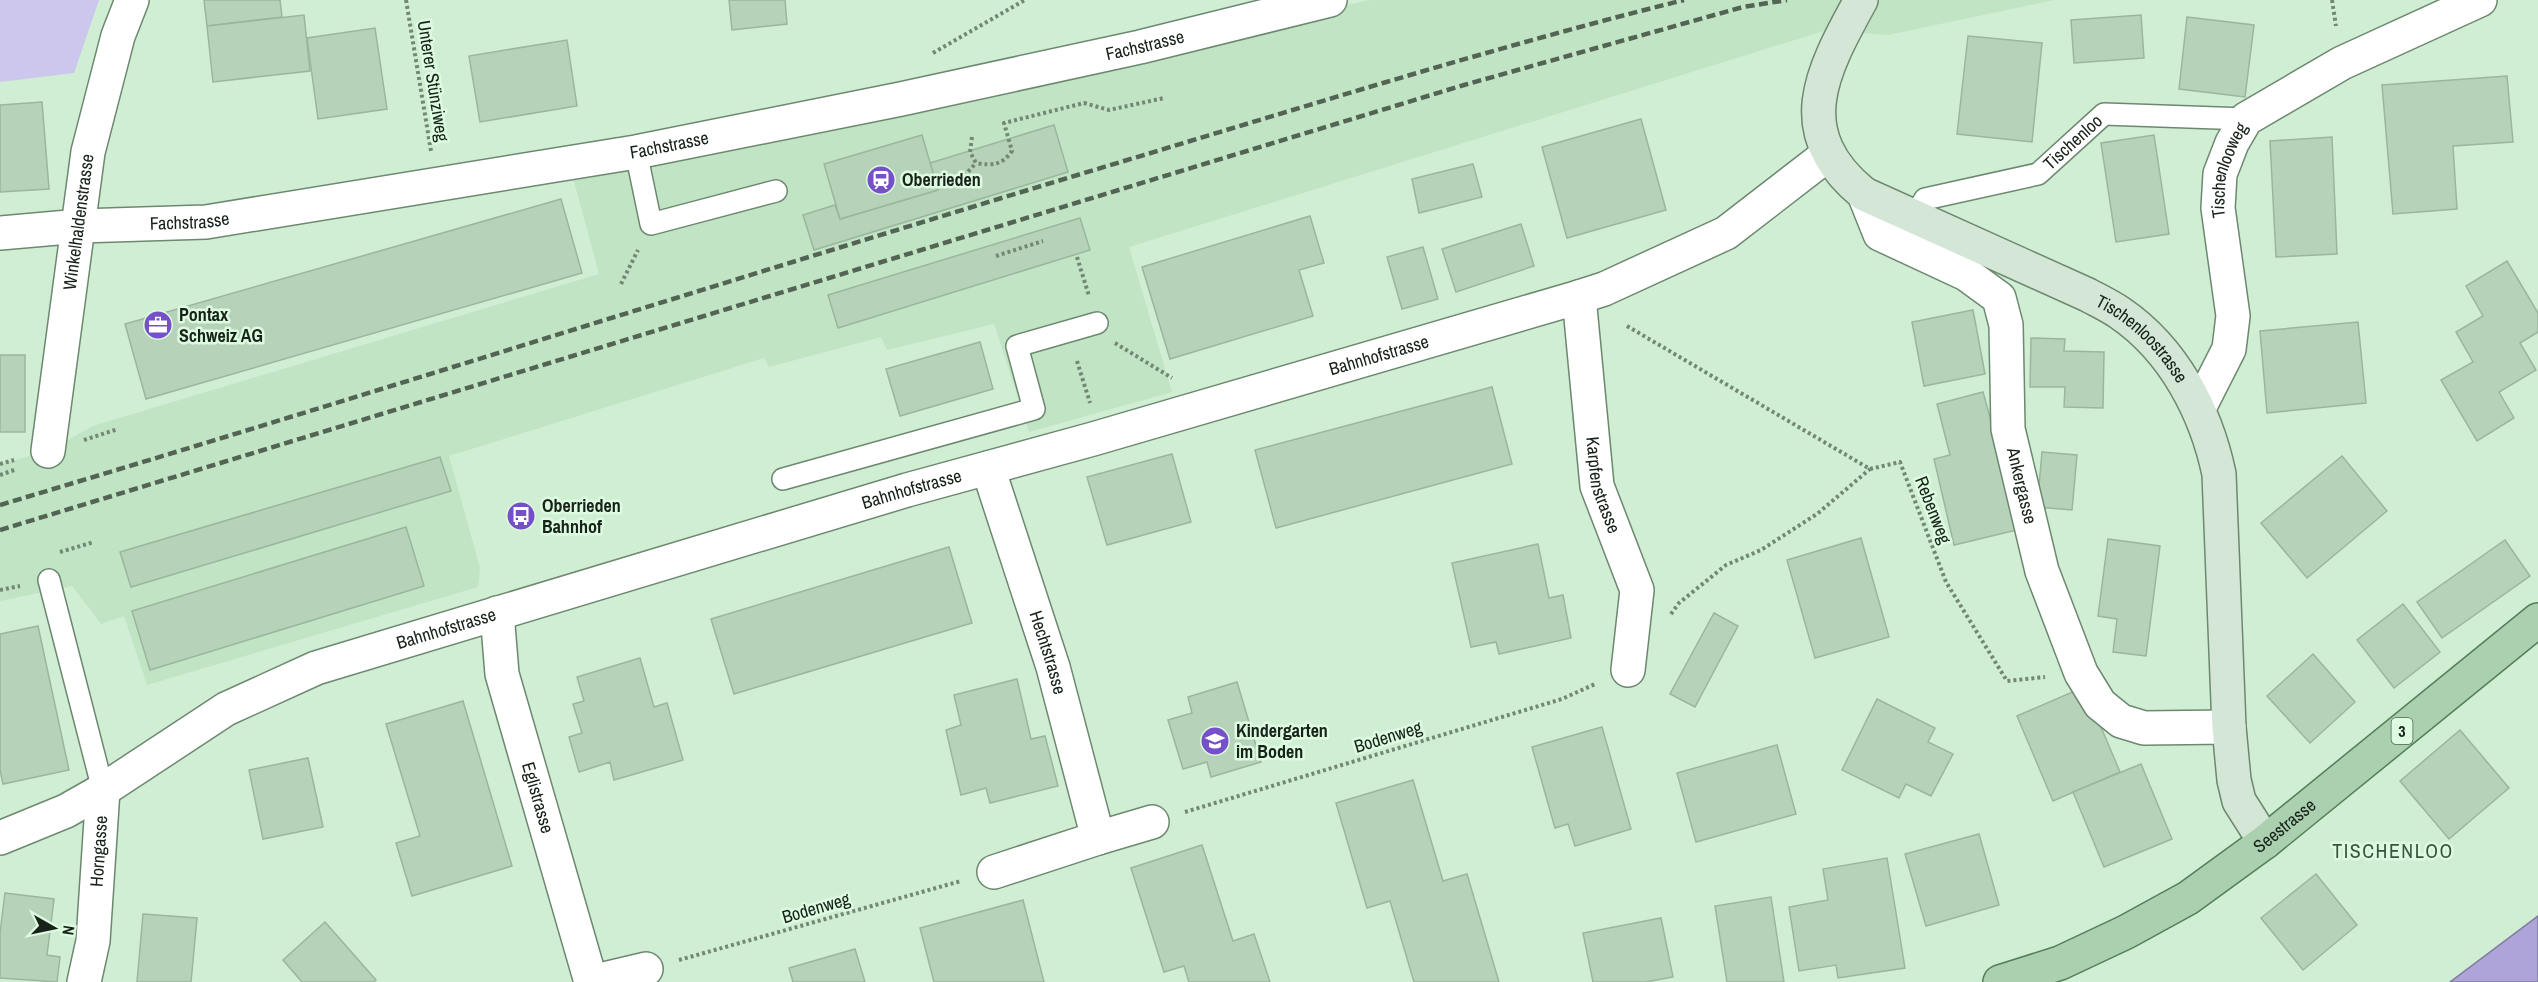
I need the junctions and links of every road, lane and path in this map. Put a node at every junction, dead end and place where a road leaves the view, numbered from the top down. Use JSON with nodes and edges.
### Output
{"nodes":[{"id":1,"x":132,"y":0,"type":"edge"},
{"id":2,"x":406,"y":0,"type":"edge"},
{"id":3,"x":1025,"y":0,"type":"edge"},
{"id":4,"x":1330,"y":0,"type":"edge"},
{"id":5,"x":1861,"y":0,"type":"edge"},
{"id":6,"x":2480,"y":0,"type":"edge"},
{"id":7,"x":924,"y":59,"type":"dead end"},
{"id":8,"x":1164,"y":98,"type":"dead end"},
{"id":9,"x":2246,"y":119,"type":"junction"},
{"id":10,"x":972,"y":137,"type":"dead end"},
{"id":11,"x":636,"y":152,"type":"junction"},
{"id":12,"x":431,"y":155,"type":"dead end"},
{"id":13,"x":1827,"y":155,"type":"junction"},
{"id":14,"x":976,"y":163,"type":"junction"},
{"id":15,"x":956,"y":185,"type":"dead end"},
{"id":16,"x":776,"y":191,"type":"dead end"},
{"id":17,"x":1864,"y":194,"type":"junction"},
{"id":18,"x":1914,"y":217,"type":"junction"},
{"id":19,"x":651,"y":224,"type":"junction"},
{"id":20,"x":80,"y":226,"type":"junction"},
{"id":21,"x":0,"y":233,"type":"edge"},
{"id":22,"x":1043,"y":241,"type":"dead end"},
{"id":23,"x":996,"y":256,"type":"dead end"},
{"id":24,"x":621,"y":284,"type":"dead end"},
{"id":25,"x":1579,"y":297,"type":"junction"},
{"id":26,"x":1097,"y":323,"type":"dead end"},
{"id":27,"x":1627,"y":326,"type":"dead end"},
{"id":28,"x":1077,"y":361,"type":"dead end"},
{"id":29,"x":1092,"y":407,"type":"dead end"},
{"id":30,"x":2199,"y":408,"type":"junction"},
{"id":31,"x":48,"y":451,"type":"dead end"},
{"id":32,"x":988,"y":468,"type":"junction"},
{"id":33,"x":1870,"y":469,"type":"junction"},
{"id":34,"x":783,"y":479,"type":"dead end"},
{"id":35,"x":49,"y":580,"type":"dead end"},
{"id":36,"x":497,"y":613,"type":"junction"},
{"id":37,"x":1666,"y":620,"type":"dead end"},
{"id":38,"x":2538,"y":620,"type":"edge"},
{"id":39,"x":1628,"y":670,"type":"joint"},
{"id":40,"x":2081,"y":673,"type":"junction"},
{"id":41,"x":2229,"y":727,"type":"junction"},
{"id":42,"x":103,"y":790,"type":"junction"},
{"id":43,"x":1152,"y":822,"type":"joint"},
{"id":44,"x":0,"y":838,"type":"edge"},
{"id":45,"x":1098,"y":838,"type":"junction"},
{"id":46,"x":2265,"y":842,"type":"junction"},
{"id":47,"x":994,"y":872,"type":"joint"},
{"id":48,"x":646,"y":969,"type":"joint"},
{"id":49,"x":84,"y":982,"type":"edge"},
{"id":50,"x":591,"y":982,"type":"edge"},
{"id":51,"x":2000,"y":982,"type":"edge"}],
"edges":[{"from":1,"to":20,"type":"street","name":"Winkelhaldenstrasse"},
{"from":2,"to":12,"type":"path","name":"Unterer Stünziweg"},
{"from":3,"to":7,"type":"path"},
{"from":4,"to":11,"type":"street","name":"Fachstrasse"},
{"from":5,"to":13,"type":"main road","name":"Tischenloostrasse"},
{"from":6,"to":9,"type":"street","name":"Tischenlooweg"},
{"from":8,"to":14,"type":"path"},
{"from":9,"to":18,"type":"lane","name":"Tischenloo"},
{"from":9,"to":30,"type":"street","name":"Tischenlooweg"},
{"from":10,"to":14,"type":"path"},
{"from":11,"to":19,"type":"lane"},
{"from":11,"to":20,"type":"street","name":"Fachstrasse"},
{"from":13,"to":17,"type":"main road","name":"Tischenloostrasse"},
{"from":13,"to":25,"type":"street","name":"Bahnhofstrasse"},
{"from":14,"to":15,"type":"path"},
{"from":16,"to":19,"type":"lane"},
{"from":17,"to":18,"type":"main road","name":"Tischenloostrasse"},
{"from":17,"to":40,"type":"street","name":"Ankergasse"},
{"from":18,"to":30,"type":"main road","name":"Tischenloostrasse"},
{"from":19,"to":24,"type":"path"},
{"from":20,"to":21,"type":"street","name":"Fachstrasse"},
{"from":20,"to":31,"type":"street","name":"Winkelhaldenstrasse"},
{"from":22,"to":23,"type":"path"},
{"from":25,"to":32,"type":"street","name":"Bahnhofstrasse"},
{"from":25,"to":39,"type":"street","name":"Karpfenstrasse"},
{"from":26,"to":34,"type":"lane"},
{"from":27,"to":33,"type":"path"},
{"from":28,"to":29,"type":"path"},
{"from":30,"to":41,"type":"main road","name":"Tischenloostrasse"},
{"from":32,"to":36,"type":"street","name":"Bahnhofstrasse"},
{"from":32,"to":45,"type":"street","name":"Hechtstrasse"},
{"from":33,"to":37,"type":"path"},
{"from":33,"to":40,"type":"path","name":"Rebenweg"},
{"from":35,"to":42,"type":"lane"},
{"from":36,"to":42,"type":"street","name":"Bahnhofstrasse"},
{"from":36,"to":50,"type":"street","name":"Eglistrasse"},
{"from":38,"to":46,"type":"main road","name":"Seestrasse","number":"3"},
{"from":39,"to":43,"type":"path","name":"Bodenweg"},
{"from":40,"to":41,"type":"street","name":"Ankergasse"},
{"from":41,"to":46,"type":"main road","name":"Tischenloostrasse"},
{"from":42,"to":44,"type":"street","name":"Bahnhofstrasse"},
{"from":42,"to":49,"type":"street","name":"Horngasse"},
{"from":43,"to":45,"type":"street"},
{"from":45,"to":47,"type":"street"},
{"from":46,"to":51,"type":"main road","name":"Seestrasse","number":"3"},
{"from":47,"to":48,"type":"path","name":"Bodenweg"},
{"from":48,"to":50,"type":"street","name":"Eglistrasse"}]}
